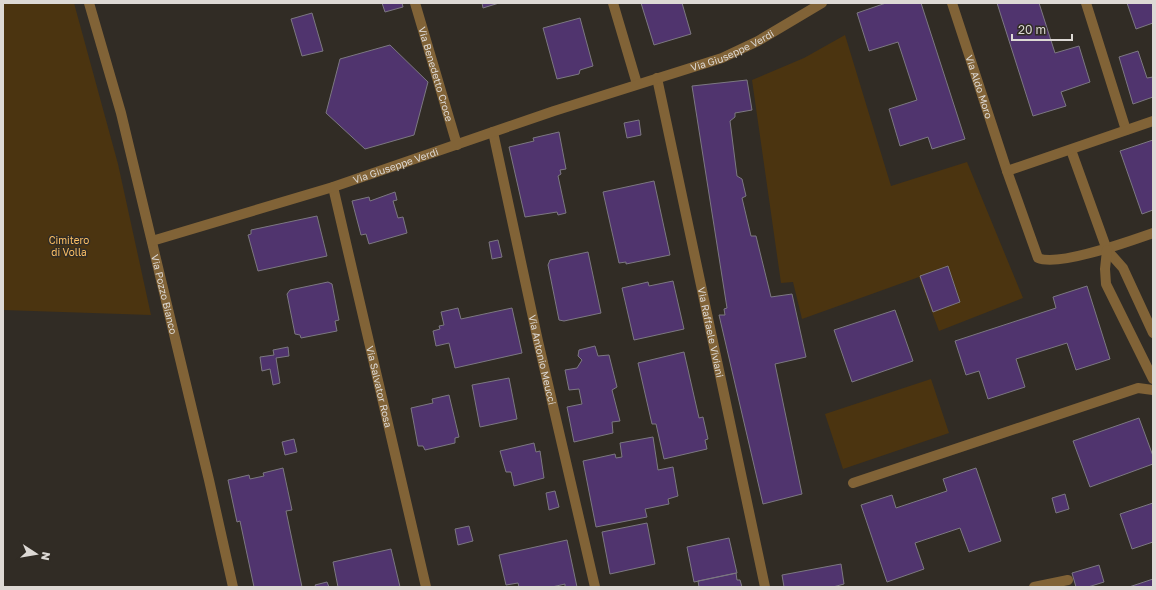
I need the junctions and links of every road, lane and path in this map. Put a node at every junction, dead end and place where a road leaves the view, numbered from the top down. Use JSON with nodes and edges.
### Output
{"nodes":[{"id":1,"x":89,"y":3,"type":"edge"},
{"id":2,"x":415,"y":3,"type":"edge"},
{"id":3,"x":613,"y":3,"type":"edge"},
{"id":4,"x":822,"y":3,"type":"edge"},
{"id":5,"x":952,"y":3,"type":"edge"},
{"id":6,"x":1086,"y":3,"type":"edge"},
{"id":7,"x":657,"y":78,"type":"junction"},
{"id":8,"x":637,"y":84,"type":"junction"},
{"id":9,"x":1153,"y":121,"type":"edge"},
{"id":10,"x":1126,"y":130,"type":"junction"},
{"id":11,"x":493,"y":132,"type":"junction"},
{"id":12,"x":457,"y":145,"type":"junction"},
{"id":13,"x":1071,"y":150,"type":"junction"},
{"id":14,"x":1007,"y":171,"type":"junction"},
{"id":15,"x":333,"y":187,"type":"junction"},
{"id":16,"x":1153,"y":233,"type":"edge"},
{"id":17,"x":152,"y":241,"type":"junction"},
{"id":18,"x":1107,"y":250,"type":"junction"},
{"id":19,"x":1153,"y":332,"type":"edge"},
{"id":20,"x":1153,"y":379,"type":"edge"},
{"id":21,"x":1153,"y":390,"type":"edge"},
{"id":22,"x":853,"y":483,"type":"dead end"},
{"id":23,"x":1068,"y":580,"type":"dead end"},
{"id":24,"x":233,"y":587,"type":"edge"},
{"id":25,"x":426,"y":587,"type":"edge"},
{"id":26,"x":595,"y":587,"type":"edge"},
{"id":27,"x":765,"y":587,"type":"edge"},
{"id":28,"x":1034,"y":587,"type":"edge"}],
"edges":[{"from":1,"to":17,"type":"street","name":"Via Pozzo Bianco"},
{"from":2,"to":12,"type":"street","name":"Via Benedetto Croce"},
{"from":3,"to":8,"type":"street"},
{"from":4,"to":7,"type":"street","name":"Via Giuseppe Verdi"},
{"from":5,"to":14,"type":"street","name":"Via Aldo Moro"},
{"from":6,"to":10,"type":"street"},
{"from":7,"to":8,"type":"street","name":"Via Giuseppe Verdi"},
{"from":7,"to":27,"type":"street","name":"Via Raffaele Viviani"},
{"from":8,"to":11,"type":"street","name":"Via Giuseppe Verdi"},
{"from":9,"to":10,"type":"street"},
{"from":10,"to":13,"type":"street"},
{"from":11,"to":12,"type":"street","name":"Via Giuseppe Verdi"},
{"from":11,"to":26,"type":"street","name":"Via Antonio Meucci"},
{"from":12,"to":15,"type":"street","name":"Via Giuseppe Verdi"},
{"from":13,"to":14,"type":"street"},
{"from":13,"to":18,"type":"street"},
{"from":14,"to":18,"type":"street","name":"Via Aldo Moro"},
{"from":15,"to":17,"type":"street","name":"Via Giuseppe Verdi"},
{"from":15,"to":25,"type":"street","name":"Via Salvator Rosa"},
{"from":16,"to":18,"type":"street"},
{"from":17,"to":24,"type":"street","name":"Via Pozzo Bianco"},
{"from":18,"to":19,"type":"street"},
{"from":18,"to":20,"type":"street"},
{"from":21,"to":22,"type":"street"},
{"from":23,"to":28,"type":"street"}]}
